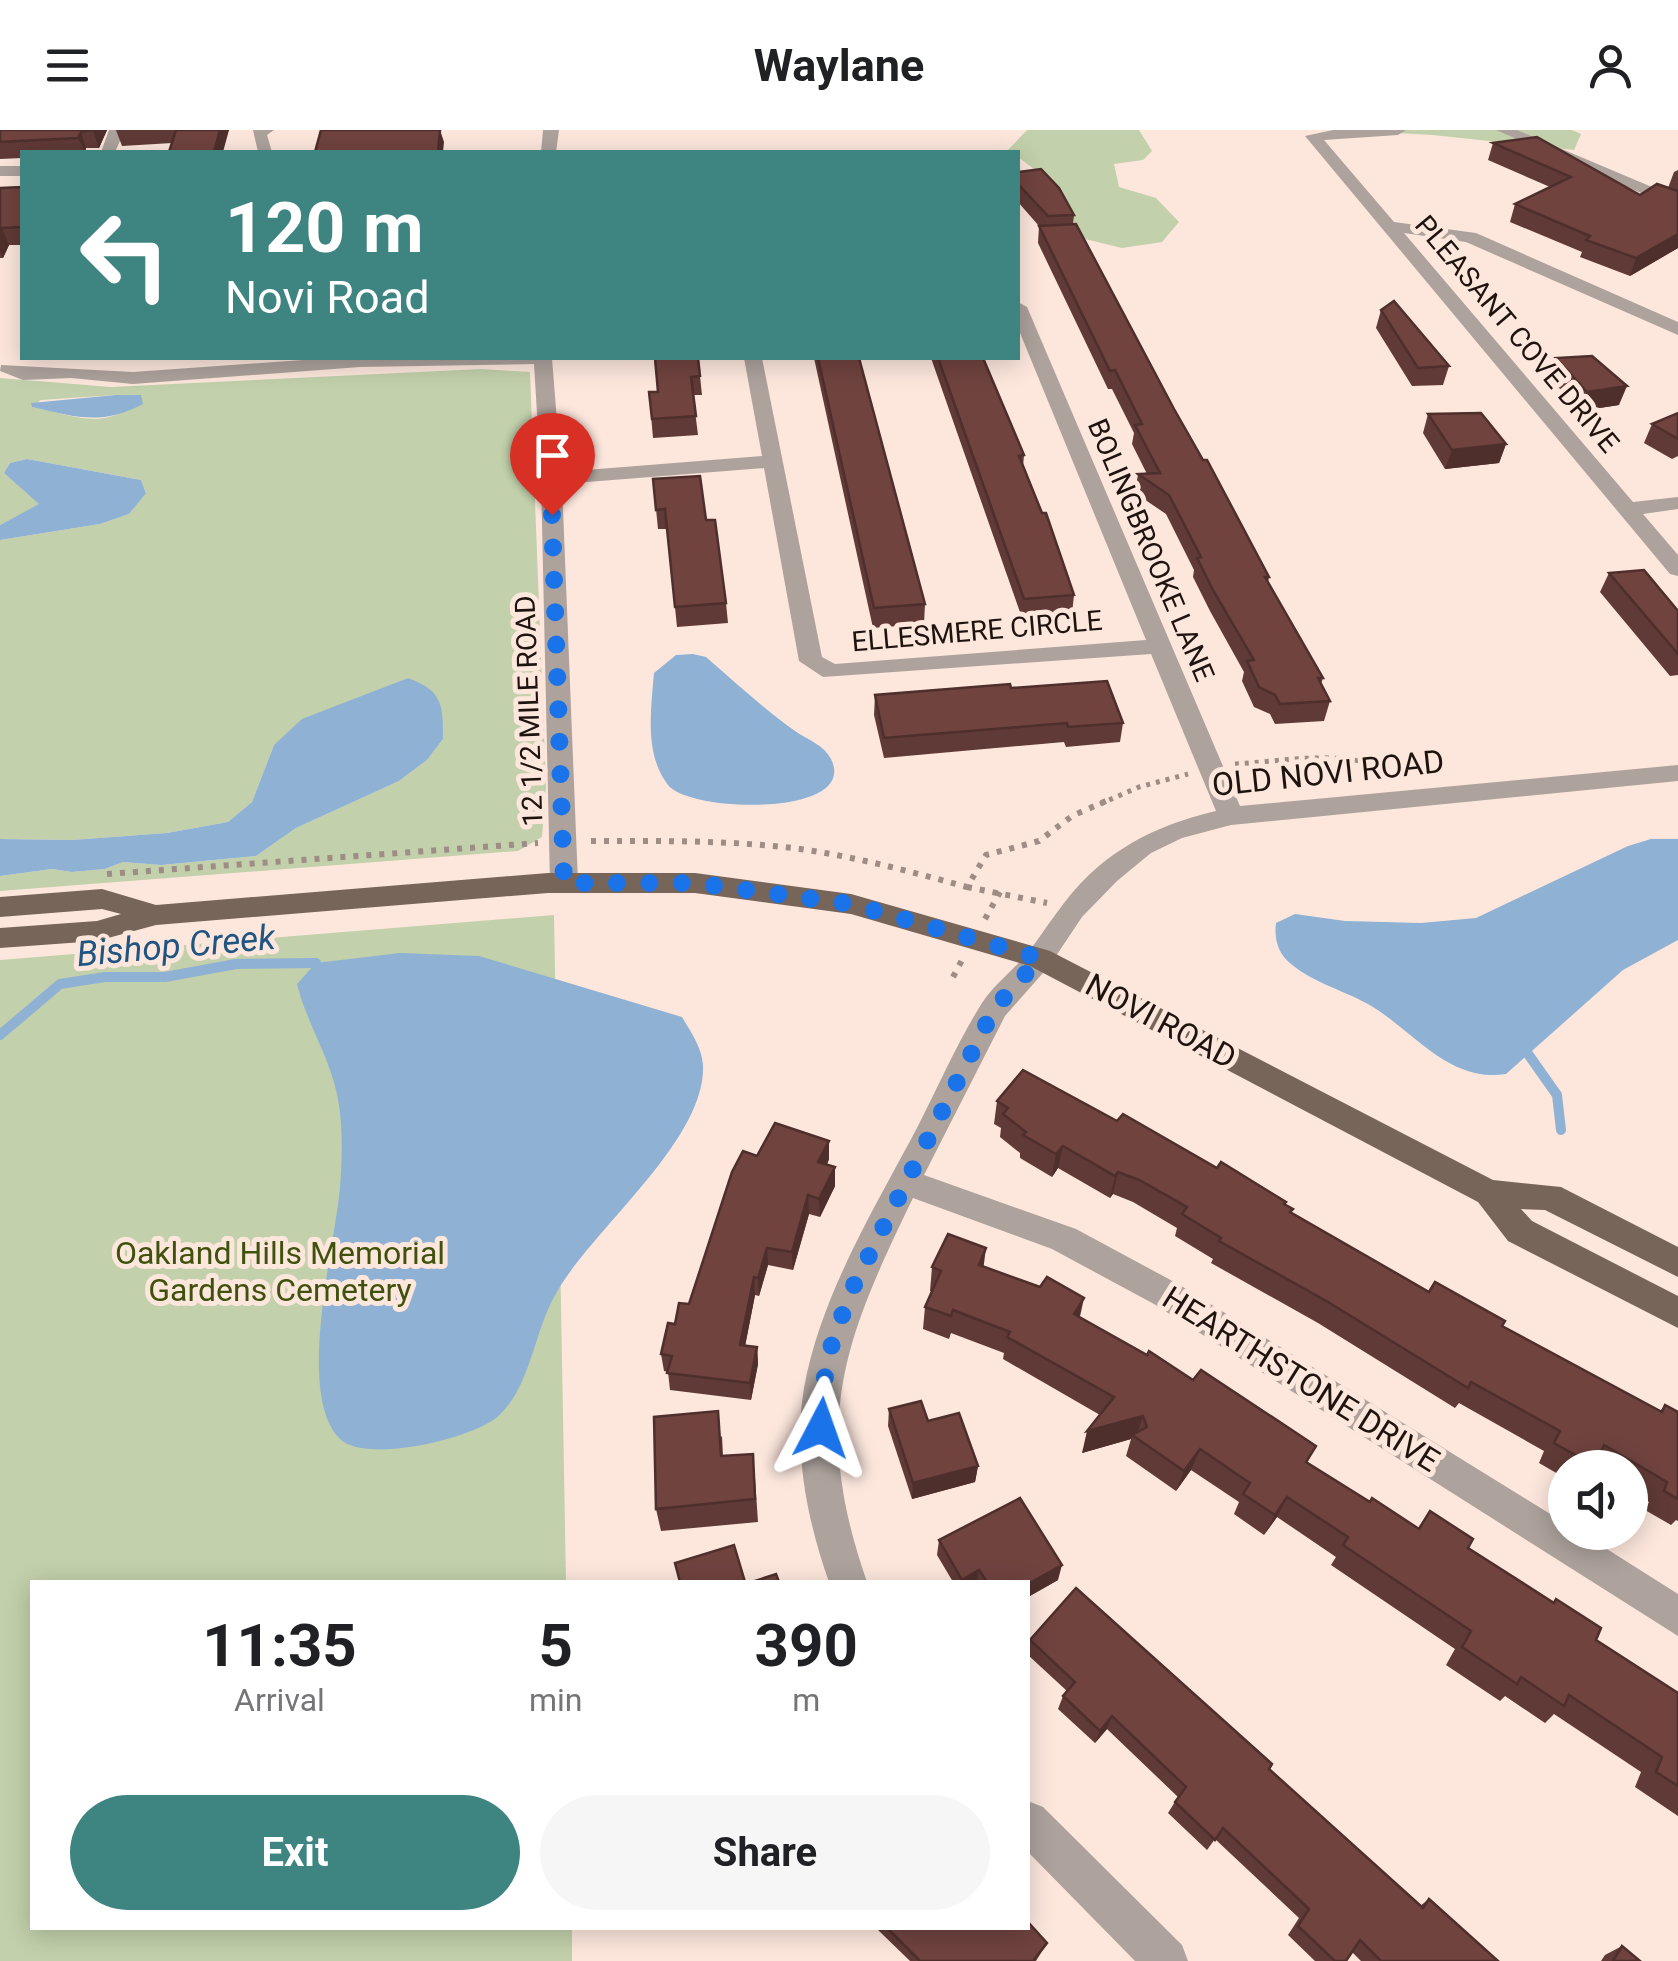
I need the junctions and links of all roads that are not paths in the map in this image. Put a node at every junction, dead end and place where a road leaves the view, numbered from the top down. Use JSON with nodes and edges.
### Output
{"nodes":[{"id":1,"x":266,"y":130,"type":"edge"},
{"id":2,"x":1398,"y":130,"type":"edge"},
{"id":3,"x":1504,"y":130,"type":"edge"},
{"id":4,"x":264,"y":150,"type":"edge"},
{"id":5,"x":1678,"y":204,"type":"edge"},
{"id":6,"x":1390,"y":226,"type":"junction"},
{"id":7,"x":1020,"y":312,"type":"edge"},
{"id":8,"x":1678,"y":329,"type":"edge"},
{"id":9,"x":372,"y":360,"type":"edge"},
{"id":10,"x":541,"y":360,"type":"edge"},
{"id":11,"x":753,"y":360,"type":"edge"},
{"id":12,"x":159,"y":366,"type":"edge"},
{"id":13,"x":8,"y":369,"type":"dead end"},
{"id":14,"x":773,"y":460,"type":"junction"},
{"id":15,"x":551,"y":479,"type":"junction"},
{"id":16,"x":1678,"y":503,"type":"edge"},
{"id":17,"x":1629,"y":509,"type":"junction"},
{"id":18,"x":1678,"y":568,"type":"edge"},
{"id":19,"x":1159,"y":646,"type":"junction"},
{"id":20,"x":1678,"y":772,"type":"edge"},
{"id":21,"x":1230,"y":816,"type":"junction"},
{"id":22,"x":564,"y":883,"type":"junction"},
{"id":23,"x":0,"y":906,"type":"edge"},
{"id":24,"x":156,"y":915,"type":"junction"},
{"id":25,"x":0,"y":938,"type":"edge"},
{"id":26,"x":1040,"y":958,"type":"junction"},
{"id":27,"x":905,"y":1181,"type":"junction"},
{"id":28,"x":1489,"y":1193,"type":"junction"},
{"id":29,"x":1678,"y":1263,"type":"edge"},
{"id":30,"x":1678,"y":1313,"type":"edge"},
{"id":31,"x":847,"y":1580,"type":"edge"},
{"id":32,"x":1678,"y":1616,"type":"edge"},
{"id":33,"x":1030,"y":1824,"type":"edge"},
{"id":34,"x":1166,"y":1961,"type":"edge"}],
"edges":[{"from":1,"to":4,"type":"street"},
{"from":2,"to":6,"type":"street","name":"PLEASANT COVE DRIVE"},
{"from":3,"to":5,"type":"street"},
{"from":6,"to":8,"type":"street"},
{"from":6,"to":17,"type":"street","name":"PLEASANT COVE DRIVE"},
{"from":7,"to":19,"type":"street","name":"BOLINGBROOKE LANE"},
{"from":9,"to":12,"type":"street"},
{"from":10,"to":15,"type":"street","name":"12 1/2 MILE ROAD"},
{"from":11,"to":14,"type":"street","name":"ELLESMERE CIRCLE"},
{"from":12,"to":13,"type":"street"},
{"from":14,"to":15,"type":"street"},
{"from":14,"to":19,"type":"street","name":"ELLESMERE CIRCLE"},
{"from":15,"to":22,"type":"street","name":"12 1/2 MILE ROAD"},
{"from":16,"to":17,"type":"street"},
{"from":17,"to":18,"type":"street","name":"PLEASANT COVE DRIVE"},
{"from":19,"to":21,"type":"street","name":"BOLINGBROOKE LANE"},
{"from":20,"to":21,"type":"street","name":"OLD NOVI ROAD"},
{"from":21,"to":26,"type":"street","name":"OLD NOVI ROAD"},
{"from":22,"to":24,"type":"main road","name":"NOVI ROAD"},
{"from":22,"to":26,"type":"main road","name":"NOVI ROAD"},
{"from":23,"to":24,"type":"main road","name":"NOVI ROAD"},
{"from":24,"to":25,"type":"main road","name":"NOVI ROAD"},
{"from":26,"to":27,"type":"street","name":"OLD NOVI ROAD"},
{"from":26,"to":28,"type":"main road","name":"NOVI ROAD"},
{"from":27,"to":31,"type":"street","name":"OLD NOVI ROAD"},
{"from":27,"to":32,"type":"street","name":"HEARTHSTONE DRIVE"},
{"from":28,"to":29,"type":"main road","name":"NOVI ROAD"},
{"from":28,"to":30,"type":"main road","name":"NOVI ROAD"},
{"from":33,"to":34,"type":"street"}]}
